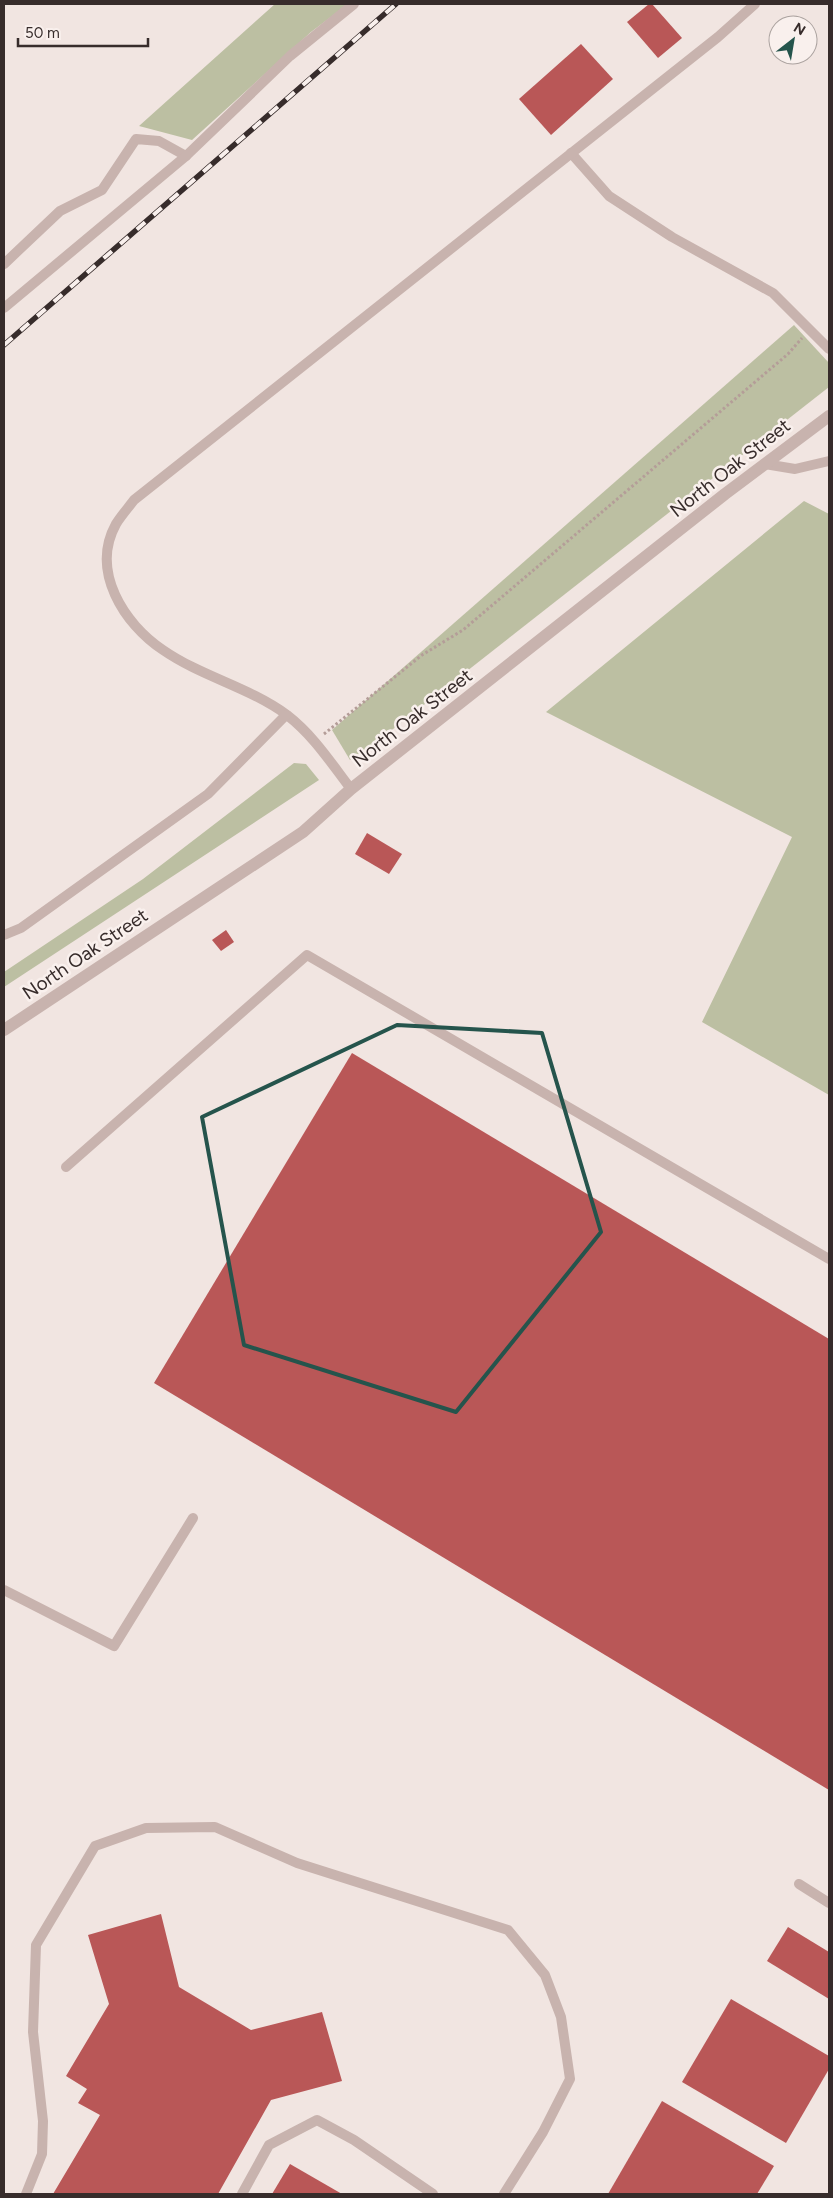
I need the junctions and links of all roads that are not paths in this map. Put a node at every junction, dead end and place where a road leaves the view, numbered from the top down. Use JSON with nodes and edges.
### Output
{"nodes":[{"id":1,"x":354,"y":4,"type":"edge"},
{"id":2,"x":755,"y":4,"type":"edge"},
{"id":3,"x":571,"y":153,"type":"junction"},
{"id":4,"x":186,"y":156,"type":"junction"},
{"id":5,"x":4,"y":264,"type":"edge"},
{"id":6,"x":4,"y":308,"type":"edge"},
{"id":7,"x":829,"y":349,"type":"edge"},
{"id":8,"x":829,"y":416,"type":"edge"},
{"id":9,"x":829,"y":461,"type":"edge"},
{"id":10,"x":765,"y":464,"type":"junction"},
{"id":11,"x":286,"y":715,"type":"junction"},
{"id":12,"x":351,"y":789,"type":"junction"},
{"id":13,"x":4,"y":935,"type":"edge"},
{"id":14,"x":4,"y":1030,"type":"edge"},
{"id":15,"x":66,"y":1167,"type":"dead end"},
{"id":16,"x":829,"y":1259,"type":"edge"},
{"id":17,"x":193,"y":1518,"type":"dead end"},
{"id":18,"x":4,"y":1590,"type":"edge"},
{"id":19,"x":798,"y":1884,"type":"dead end"},
{"id":20,"x":829,"y":1903,"type":"edge"},
{"id":21,"x":26,"y":2194,"type":"edge"},
{"id":22,"x":242,"y":2194,"type":"edge"},
{"id":23,"x":433,"y":2194,"type":"edge"},
{"id":24,"x":504,"y":2194,"type":"edge"}],
"edges":[{"from":1,"to":4,"type":"lane"},
{"from":2,"to":3,"type":"lane"},
{"from":3,"to":7,"type":"lane"},
{"from":3,"to":11,"type":"lane"},
{"from":4,"to":5,"type":"lane"},
{"from":4,"to":6,"type":"lane"},
{"from":8,"to":10,"type":"street","name":"North Oak Street"},
{"from":9,"to":10,"type":"lane"},
{"from":10,"to":12,"type":"street","name":"North Oak Street"},
{"from":11,"to":12,"type":"lane"},
{"from":11,"to":13,"type":"lane"},
{"from":12,"to":14,"type":"street","name":"North Oak Street"},
{"from":15,"to":16,"type":"lane"},
{"from":17,"to":18,"type":"lane"},
{"from":19,"to":20,"type":"lane"},
{"from":21,"to":24,"type":"lane"},
{"from":22,"to":23,"type":"lane"}]}
